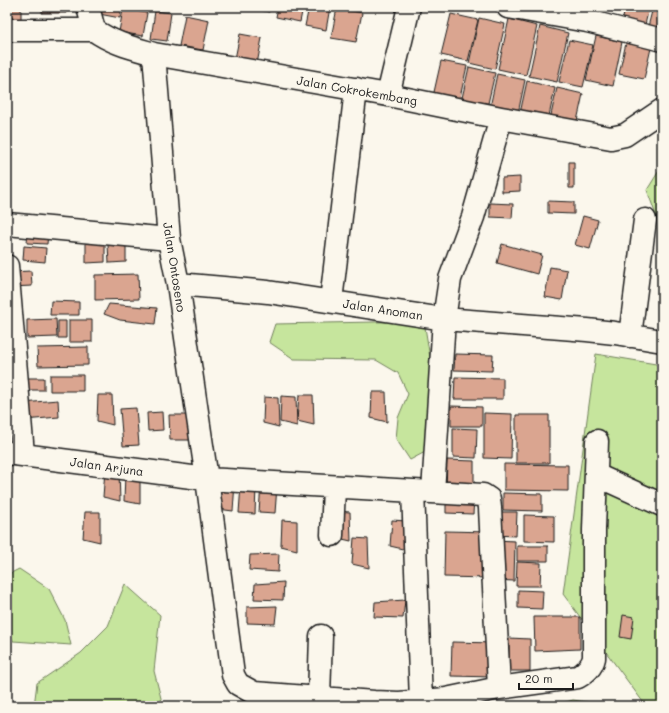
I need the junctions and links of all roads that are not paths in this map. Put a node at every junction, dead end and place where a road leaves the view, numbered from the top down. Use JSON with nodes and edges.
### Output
{"nodes":[{"id":1,"x":88,"y":7,"type":"edge"},
{"id":2,"x":409,"y":7,"type":"edge"},
{"id":3,"x":508,"y":7,"type":"edge"},
{"id":4,"x":588,"y":14,"type":"edge"},
{"id":5,"x":7,"y":30,"type":"edge"},
{"id":6,"x":94,"y":30,"type":"junction"},
{"id":7,"x":662,"y":40,"type":"edge"},
{"id":8,"x":154,"y":54,"type":"junction"},
{"id":9,"x":356,"y":89,"type":"junction"},
{"id":10,"x":388,"y":95,"type":"junction"},
{"id":11,"x":662,"y":110,"type":"edge"},
{"id":12,"x":501,"y":118,"type":"junction"},
{"id":13,"x":645,"y":220,"type":"dead end"},
{"id":14,"x":7,"y":224,"type":"edge"},
{"id":15,"x":169,"y":239,"type":"junction"},
{"id":16,"x":7,"y":266,"type":"edge"},
{"id":17,"x":178,"y":284,"type":"junction"},
{"id":18,"x":332,"y":301,"type":"junction"},
{"id":19,"x":444,"y":319,"type":"junction"},
{"id":20,"x":623,"y":334,"type":"junction"},
{"id":21,"x":662,"y":341,"type":"edge"},
{"id":22,"x":597,"y":441,"type":"dead end"},
{"id":23,"x":15,"y":454,"type":"edge"},
{"id":24,"x":596,"y":474,"type":"junction"},
{"id":25,"x":207,"y":479,"type":"junction"},
{"id":26,"x":334,"y":487,"type":"junction"},
{"id":27,"x":423,"y":492,"type":"junction"},
{"id":28,"x":662,"y":505,"type":"edge"},
{"id":29,"x":332,"y":535,"type":"dead end"},
{"id":30,"x":321,"y":636,"type":"dead end"},
{"id":31,"x":499,"y":688,"type":"junction"},
{"id":32,"x":319,"y":698,"type":"junction"},
{"id":33,"x":421,"y":701,"type":"junction"},
{"id":34,"x":341,"y":702,"type":"edge"}],
"edges":[{"from":1,"to":6,"type":"street"},
{"from":2,"to":10,"type":"street"},
{"from":3,"to":4,"type":"street"},
{"from":4,"to":7,"type":"street"},
{"from":5,"to":6,"type":"street"},
{"from":6,"to":8,"type":"street","name":"Jalan Cokrokembang"},
{"from":8,"to":9,"type":"street","name":"Jalan Cokrokembang"},
{"from":8,"to":15,"type":"street","name":"Jalan Ontoseno"},
{"from":9,"to":10,"type":"street","name":"Jalan Cokrokembang"},
{"from":9,"to":18,"type":"street"},
{"from":10,"to":12,"type":"street","name":"Jalan Cokrokembang"},
{"from":11,"to":12,"type":"street","name":"Jalan Cokrokembang"},
{"from":12,"to":19,"type":"street"},
{"from":13,"to":20,"type":"street"},
{"from":14,"to":15,"type":"street"},
{"from":15,"to":17,"type":"street","name":"Jalan Ontoseno"},
{"from":16,"to":23,"type":"street"},
{"from":17,"to":18,"type":"street","name":"Jalan Anoman"},
{"from":17,"to":25,"type":"street","name":"Jalan Ontoseno"},
{"from":18,"to":19,"type":"street","name":"Jalan Anoman"},
{"from":19,"to":20,"type":"street","name":"Jalan Anoman"},
{"from":19,"to":27,"type":"street"},
{"from":20,"to":21,"type":"street","name":"Jalan Anoman"},
{"from":22,"to":24,"type":"street"},
{"from":23,"to":25,"type":"street","name":"Jalan Arjuna"},
{"from":24,"to":28,"type":"street"},
{"from":24,"to":31,"type":"street","name":"Jalan Ontoseno"},
{"from":25,"to":26,"type":"street","name":"Jalan Arjuna"},
{"from":25,"to":32,"type":"street","name":"Jalan Ontoseno"},
{"from":26,"to":27,"type":"street","name":"Jalan Arjuna"},
{"from":26,"to":29,"type":"street"},
{"from":27,"to":31,"type":"street","name":"Jalan Arjuna"},
{"from":27,"to":33,"type":"street"},
{"from":30,"to":32,"type":"street"},
{"from":31,"to":33,"type":"street","name":"Jalan Ontoseno"},
{"from":32,"to":34,"type":"street","name":"Jalan Ontoseno"},
{"from":33,"to":34,"type":"street","name":"Jalan Ontoseno"}]}
